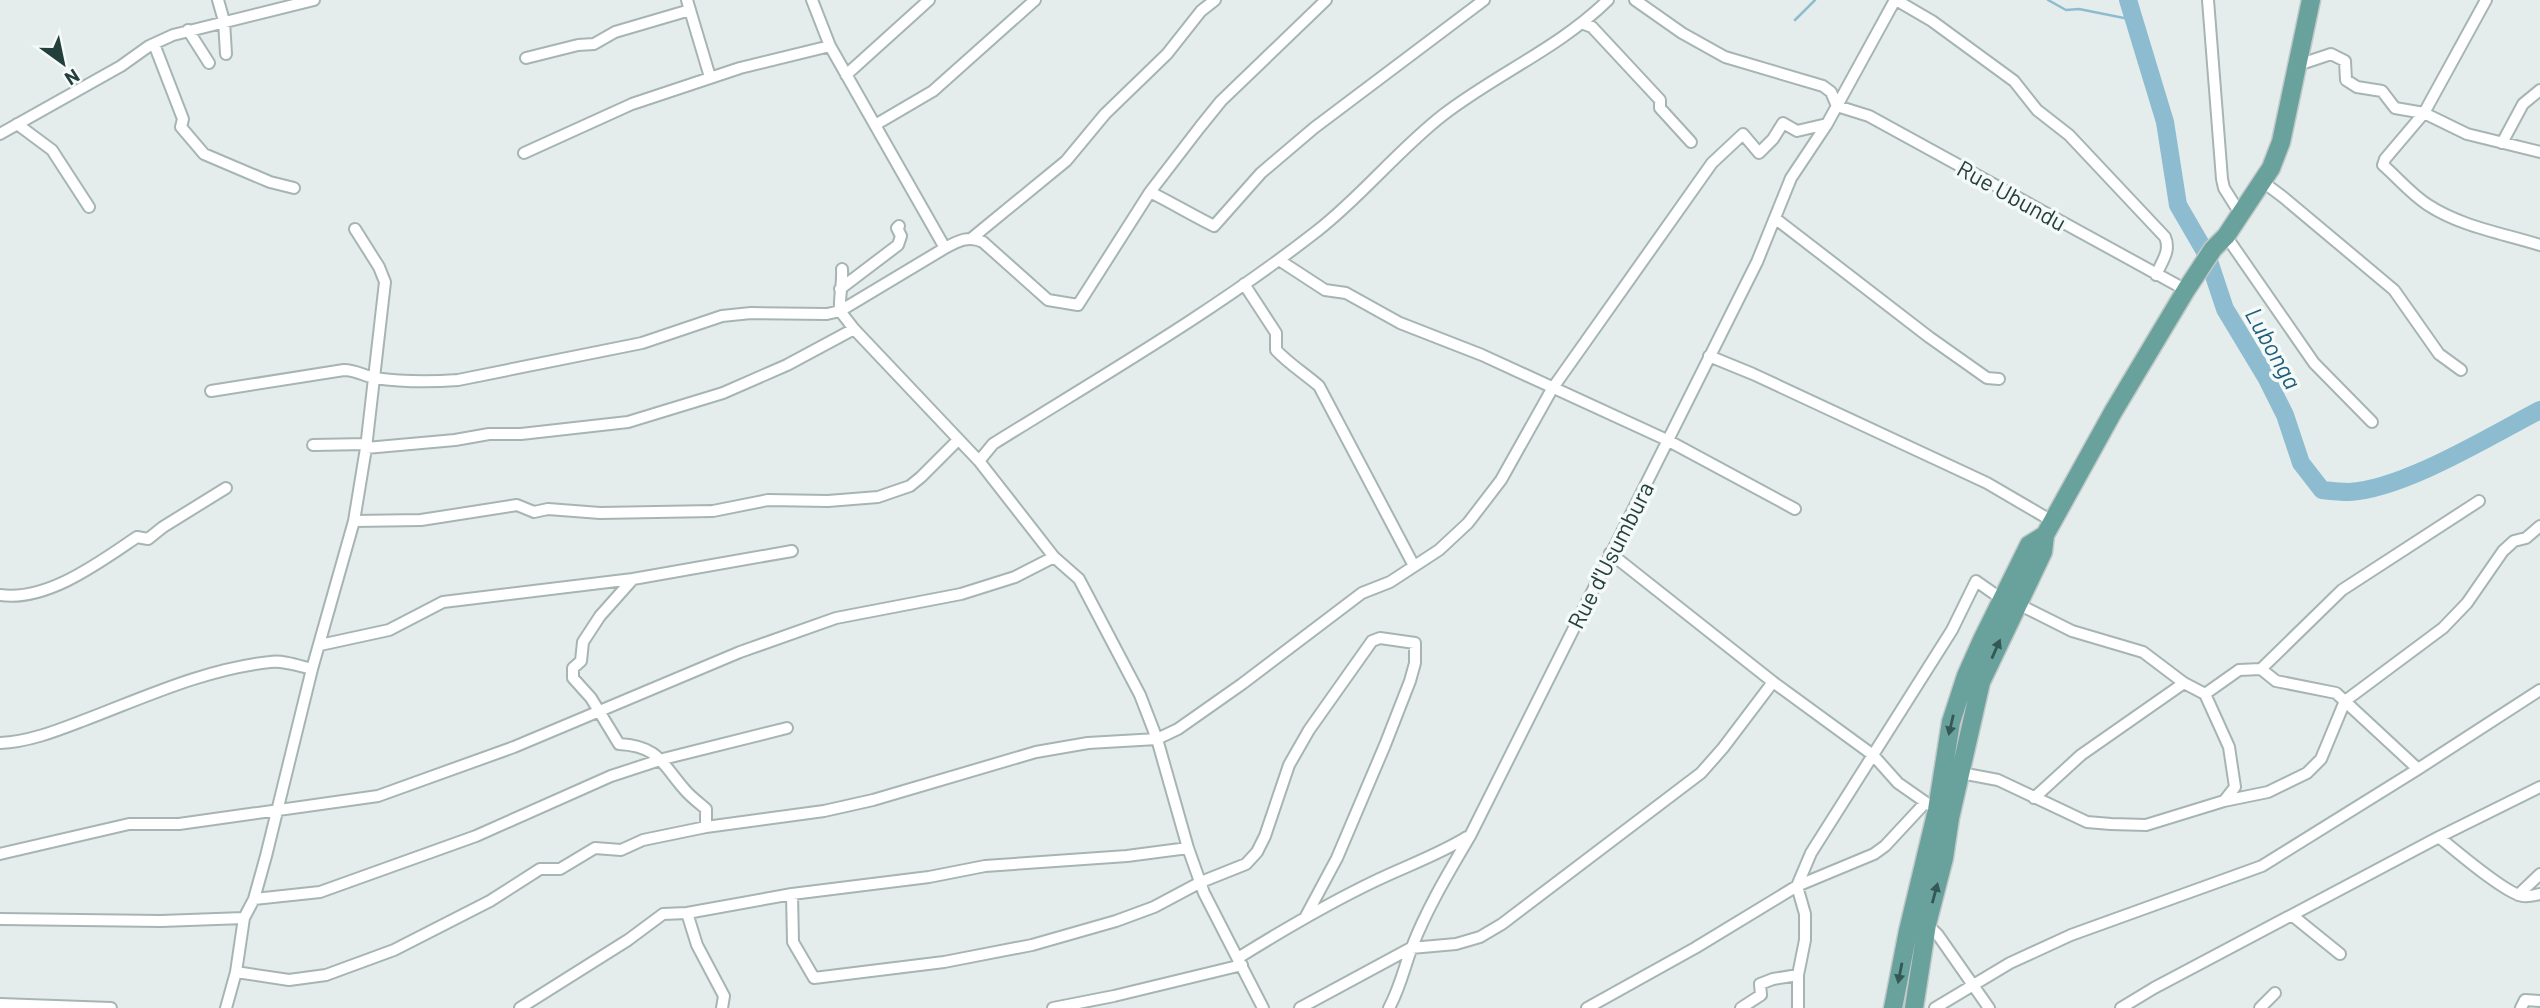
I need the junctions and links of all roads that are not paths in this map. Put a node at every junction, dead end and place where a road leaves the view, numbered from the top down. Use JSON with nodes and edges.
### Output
{"nodes":[{"id":1,"x":218,"y":0,"type":"edge"},
{"id":2,"x":314,"y":0,"type":"edge"},
{"id":3,"x":929,"y":0,"type":"edge"},
{"id":4,"x":1035,"y":0,"type":"edge"},
{"id":5,"x":1216,"y":0,"type":"edge"},
{"id":6,"x":1326,"y":0,"type":"edge"},
{"id":7,"x":1484,"y":0,"type":"edge"},
{"id":8,"x":1608,"y":0,"type":"edge"},
{"id":9,"x":1635,"y":0,"type":"edge"},
{"id":10,"x":1895,"y":0,"type":"edge"},
{"id":11,"x":2208,"y":0,"type":"edge"},
{"id":12,"x":2312,"y":0,"type":"edge"},
{"id":13,"x":2486,"y":0,"type":"edge"},
{"id":14,"x":816,"y":2,"type":"edge"},
{"id":15,"x":688,"y":5,"type":"edge"},
{"id":16,"x":225,"y":21,"type":"junction"},
{"id":17,"x":1584,"y":23,"type":"junction"},
{"id":18,"x":188,"y":30,"type":"junction"},
{"id":19,"x":154,"y":44,"type":"junction"},
{"id":20,"x":830,"y":46,"type":"junction"},
{"id":21,"x":226,"y":54,"type":"dead end"},
{"id":22,"x":526,"y":58,"type":"dead end"},
{"id":23,"x":209,"y":63,"type":"dead end"},
{"id":24,"x":2298,"y":65,"type":"junction"},
{"id":25,"x":846,"y":75,"type":"junction"},
{"id":26,"x":710,"y":77,"type":"junction"},
{"id":27,"x":2540,"y":90,"type":"edge"},
{"id":28,"x":1837,"y":106,"type":"junction"},
{"id":29,"x":2424,"y":113,"type":"junction"},
{"id":30,"x":18,"y":124,"type":"junction"},
{"id":31,"x":1827,"y":124,"type":"junction"},
{"id":32,"x":875,"y":125,"type":"junction"},
{"id":33,"x":0,"y":134,"type":"edge"},
{"id":34,"x":1692,"y":142,"type":"dead end"},
{"id":35,"x":2502,"y":143,"type":"junction"},
{"id":36,"x":2540,"y":152,"type":"edge"},
{"id":37,"x":524,"y":153,"type":"dead end"},
{"id":38,"x":2263,"y":182,"type":"junction"},
{"id":39,"x":294,"y":188,"type":"dead end"},
{"id":40,"x":1150,"y":192,"type":"junction"},
{"id":41,"x":89,"y":207,"type":"dead end"},
{"id":42,"x":2241,"y":215,"type":"junction"},
{"id":43,"x":1776,"y":219,"type":"junction"},
{"id":44,"x":899,"y":226,"type":"dead end"},
{"id":45,"x":355,"y":229,"type":"dead end"},
{"id":46,"x":2227,"y":236,"type":"junction"},
{"id":47,"x":972,"y":238,"type":"junction"},
{"id":48,"x":2540,"y":245,"type":"edge"},
{"id":49,"x":945,"y":248,"type":"junction"},
{"id":50,"x":1279,"y":260,"type":"junction"},
{"id":51,"x":842,"y":269,"type":"dead end"},
{"id":52,"x":2156,"y":275,"type":"junction"},
{"id":53,"x":1244,"y":284,"type":"junction"},
{"id":54,"x":840,"y":289,"type":"junction"},
{"id":55,"x":2186,"y":290,"type":"junction"},
{"id":56,"x":840,"y":311,"type":"junction"},
{"id":57,"x":854,"y":329,"type":"junction"},
{"id":58,"x":1709,"y":356,"type":"junction"},
{"id":59,"x":2462,"y":370,"type":"dead end"},
{"id":60,"x":372,"y":377,"type":"junction"},
{"id":61,"x":1998,"y":379,"type":"dead end"},
{"id":62,"x":1552,"y":389,"type":"junction"},
{"id":63,"x":211,"y":391,"type":"dead end"},
{"id":64,"x":2372,"y":422,"type":"dead end"},
{"id":65,"x":958,"y":440,"type":"junction"},
{"id":66,"x":1667,"y":440,"type":"junction"},
{"id":67,"x":313,"y":445,"type":"dead end"},
{"id":68,"x":366,"y":446,"type":"junction"},
{"id":69,"x":979,"y":461,"type":"junction"},
{"id":70,"x":226,"y":488,"type":"dead end"},
{"id":71,"x":2479,"y":501,"type":"dead end"},
{"id":72,"x":1795,"y":509,"type":"dead end"},
{"id":73,"x":354,"y":521,"type":"junction"},
{"id":74,"x":2540,"y":526,"type":"edge"},
{"id":75,"x":2048,"y":528,"type":"junction"},
{"id":76,"x":792,"y":551,"type":"dead end"},
{"id":77,"x":1611,"y":553,"type":"junction"},
{"id":78,"x":1054,"y":557,"type":"junction"},
{"id":79,"x":1414,"y":566,"type":"junction"},
{"id":80,"x":633,"y":579,"type":"junction"},
{"id":81,"x":0,"y":595,"type":"edge"},
{"id":82,"x":2011,"y":602,"type":"junction"},
{"id":83,"x":320,"y":645,"type":"junction"},
{"id":84,"x":312,"y":669,"type":"junction"},
{"id":85,"x":2261,"y":669,"type":"junction"},
{"id":86,"x":1973,"y":679,"type":"junction"},
{"id":87,"x":1773,"y":682,"type":"junction"},
{"id":88,"x":2183,"y":683,"type":"junction"},
{"id":89,"x":2540,"y":690,"type":"edge"},
{"id":90,"x":2205,"y":694,"type":"junction"},
{"id":91,"x":2345,"y":701,"type":"junction"},
{"id":92,"x":599,"y":711,"type":"junction"},
{"id":93,"x":787,"y":728,"type":"dead end"},
{"id":94,"x":1157,"y":738,"type":"junction"},
{"id":95,"x":0,"y":743,"type":"edge"},
{"id":96,"x":1873,"y":755,"type":"junction"},
{"id":97,"x":663,"y":759,"type":"junction"},
{"id":98,"x":2418,"y":769,"type":"junction"},
{"id":99,"x":1961,"y":773,"type":"junction"},
{"id":100,"x":2540,"y":787,"type":"edge"},
{"id":101,"x":2034,"y":798,"type":"junction"},
{"id":102,"x":2224,"y":801,"type":"junction"},
{"id":103,"x":1937,"y":811,"type":"junction"},
{"id":104,"x":277,"y":812,"type":"junction"},
{"id":105,"x":706,"y":827,"type":"junction"},
{"id":106,"x":1470,"y":836,"type":"junction"},
{"id":107,"x":2439,"y":837,"type":"junction"},
{"id":108,"x":1188,"y":848,"type":"junction"},
{"id":109,"x":0,"y":854,"type":"edge"},
{"id":110,"x":2540,"y":874,"type":"edge"},
{"id":111,"x":1201,"y":882,"type":"junction"},
{"id":112,"x":1797,"y":886,"type":"junction"},
{"id":113,"x":792,"y":894,"type":"junction"},
{"id":114,"x":2540,"y":894,"type":"edge"},
{"id":115,"x":2518,"y":895,"type":"junction"},
{"id":116,"x":254,"y":899,"type":"junction"},
{"id":117,"x":687,"y":913,"type":"junction"},
{"id":118,"x":1306,"y":916,"type":"junction"},
{"id":119,"x":2293,"y":916,"type":"junction"},
{"id":120,"x":244,"y":918,"type":"junction"},
{"id":121,"x":0,"y":919,"type":"edge"},
{"id":122,"x":1927,"y":925,"type":"junction"},
{"id":123,"x":1411,"y":948,"type":"junction"},
{"id":124,"x":2340,"y":954,"type":"dead end"},
{"id":125,"x":1240,"y":962,"type":"junction"},
{"id":126,"x":236,"y":972,"type":"junction"},
{"id":127,"x":1798,"y":975,"type":"junction"},
{"id":128,"x":1972,"y":986,"type":"junction"},
{"id":129,"x":2275,"y":993,"type":"dead end"},
{"id":130,"x":2540,"y":1002,"type":"edge"},
{"id":131,"x":0,"y":1004,"type":"edge"},
{"id":132,"x":1590,"y":1007,"type":"edge"},
{"id":133,"x":111,"y":1008,"type":"edge"},
{"id":134,"x":226,"y":1008,"type":"edge"},
{"id":135,"x":520,"y":1008,"type":"edge"},
{"id":136,"x":722,"y":1008,"type":"edge"},
{"id":137,"x":1053,"y":1008,"type":"edge"},
{"id":138,"x":1263,"y":1008,"type":"edge"},
{"id":139,"x":1300,"y":1008,"type":"edge"},
{"id":140,"x":1389,"y":1008,"type":"edge"},
{"id":141,"x":1741,"y":1008,"type":"edge"},
{"id":142,"x":1798,"y":1008,"type":"edge"},
{"id":143,"x":1894,"y":1008,"type":"edge"},
{"id":144,"x":1914,"y":1008,"type":"edge"},
{"id":145,"x":1935,"y":1008,"type":"edge"},
{"id":146,"x":1989,"y":1008,"type":"edge"},
{"id":147,"x":2121,"y":1008,"type":"edge"},
{"id":148,"x":2260,"y":1008,"type":"edge"},
{"id":149,"x":2521,"y":1008,"type":"edge"}],
"edges":[{"from":1,"to":16,"type":"street"},
{"from":2,"to":16,"type":"street"},
{"from":3,"to":25,"type":"street"},
{"from":4,"to":32,"type":"street"},
{"from":5,"to":47,"type":"street"},
{"from":6,"to":40,"type":"street"},
{"from":7,"to":40,"type":"street"},
{"from":8,"to":17,"type":"street"},
{"from":9,"to":28,"type":"street"},
{"from":10,"to":28,"type":"street","name":"Rue d'Usumbura"},
{"from":10,"to":52,"type":"street"},
{"from":11,"to":42,"type":"street"},
{"from":12,"to":24,"type":"main road"},
{"from":13,"to":29,"type":"street"},
{"from":14,"to":20,"type":"street"},
{"from":15,"to":22,"type":"street"},
{"from":15,"to":26,"type":"street"},
{"from":16,"to":18,"type":"street"},
{"from":16,"to":21,"type":"street"},
{"from":17,"to":34,"type":"street"},
{"from":17,"to":50,"type":"street"},
{"from":18,"to":19,"type":"street"},
{"from":18,"to":23,"type":"street"},
{"from":19,"to":30,"type":"street"},
{"from":19,"to":39,"type":"street"},
{"from":20,"to":25,"type":"street"},
{"from":20,"to":26,"type":"street"},
{"from":24,"to":29,"type":"street"},
{"from":24,"to":38,"type":"main road"},
{"from":25,"to":32,"type":"street"},
{"from":26,"to":37,"type":"street"},
{"from":27,"to":35,"type":"street"},
{"from":28,"to":31,"type":"street","name":"Rue d'Usumbura"},
{"from":28,"to":52,"type":"street","name":"Rue Ubundu"},
{"from":29,"to":35,"type":"street"},
{"from":29,"to":48,"type":"street"},
{"from":30,"to":33,"type":"street"},
{"from":30,"to":41,"type":"street"},
{"from":31,"to":43,"type":"street","name":"Rue d'Usumbura"},
{"from":31,"to":62,"type":"street"},
{"from":32,"to":49,"type":"street"},
{"from":35,"to":36,"type":"street"},
{"from":38,"to":42,"type":"main road"},
{"from":38,"to":59,"type":"street"},
{"from":40,"to":47,"type":"street"},
{"from":42,"to":46,"type":"main road"},
{"from":43,"to":58,"type":"street","name":"Rue d'Usumbura"},
{"from":43,"to":61,"type":"street"},
{"from":44,"to":54,"type":"street"},
{"from":45,"to":60,"type":"street"},
{"from":46,"to":55,"type":"main road"},
{"from":46,"to":64,"type":"street"},
{"from":47,"to":49,"type":"street"},
{"from":49,"to":56,"type":"street"},
{"from":50,"to":53,"type":"street"},
{"from":50,"to":62,"type":"street"},
{"from":51,"to":54,"type":"street"},
{"from":52,"to":55,"type":"street","name":"Rue Ubundu"},
{"from":53,"to":69,"type":"street"},
{"from":53,"to":79,"type":"street"},
{"from":54,"to":56,"type":"street"},
{"from":55,"to":75,"type":"main road"},
{"from":56,"to":57,"type":"street"},
{"from":56,"to":60,"type":"street"},
{"from":57,"to":65,"type":"street"},
{"from":57,"to":68,"type":"street"},
{"from":58,"to":66,"type":"street","name":"Rue d'Usumbura"},
{"from":58,"to":75,"type":"street"},
{"from":60,"to":63,"type":"street"},
{"from":60,"to":68,"type":"street"},
{"from":62,"to":66,"type":"street"},
{"from":62,"to":79,"type":"street"},
{"from":65,"to":69,"type":"street"},
{"from":65,"to":73,"type":"street"},
{"from":66,"to":72,"type":"street"},
{"from":66,"to":77,"type":"street","name":"Rue d'Usumbura"},
{"from":67,"to":68,"type":"street"},
{"from":68,"to":73,"type":"street"},
{"from":69,"to":78,"type":"street"},
{"from":70,"to":81,"type":"street"},
{"from":71,"to":85,"type":"street"},
{"from":73,"to":83,"type":"street"},
{"from":74,"to":91,"type":"street"},
{"from":75,"to":82,"type":"main road"},
{"from":76,"to":80,"type":"street"},
{"from":77,"to":87,"type":"street"},
{"from":77,"to":106,"type":"street","name":"Rue d'Usumbura"},
{"from":78,"to":92,"type":"street"},
{"from":78,"to":94,"type":"street"},
{"from":79,"to":94,"type":"street"},
{"from":80,"to":83,"type":"street"},
{"from":80,"to":92,"type":"street"},
{"from":82,"to":86,"type":"main road"},
{"from":82,"to":88,"type":"street"},
{"from":82,"to":96,"type":"street"},
{"from":83,"to":84,"type":"street"},
{"from":84,"to":95,"type":"street"},
{"from":84,"to":104,"type":"street"},
{"from":85,"to":90,"type":"street"},
{"from":85,"to":91,"type":"street"},
{"from":86,"to":99,"type":"main road"},
{"from":86,"to":103,"type":"main road","one_way":true},
{"from":87,"to":96,"type":"street"},
{"from":87,"to":123,"type":"street"},
{"from":88,"to":90,"type":"street"},
{"from":88,"to":101,"type":"street"},
{"from":89,"to":98,"type":"street"},
{"from":90,"to":102,"type":"street"},
{"from":91,"to":98,"type":"street"},
{"from":91,"to":102,"type":"street"},
{"from":92,"to":97,"type":"street"},
{"from":92,"to":104,"type":"street"},
{"from":93,"to":97,"type":"street"},
{"from":94,"to":105,"type":"street"},
{"from":94,"to":108,"type":"street"},
{"from":96,"to":103,"type":"street"},
{"from":96,"to":112,"type":"street"},
{"from":97,"to":105,"type":"street"},
{"from":97,"to":116,"type":"street"},
{"from":98,"to":128,"type":"street"},
{"from":99,"to":101,"type":"street"},
{"from":99,"to":103,"type":"main road"},
{"from":100,"to":107,"type":"street"},
{"from":101,"to":102,"type":"street"},
{"from":103,"to":112,"type":"street"},
{"from":122,"to":103,"type":"main road","one_way":true},
{"from":103,"to":143,"type":"main road","one_way":true},
{"from":104,"to":109,"type":"street"},
{"from":104,"to":116,"type":"street"},
{"from":105,"to":126,"type":"street"},
{"from":106,"to":118,"type":"street"},
{"from":106,"to":123,"type":"street","name":"Rue d'Usumbura"},
{"from":107,"to":115,"type":"street"},
{"from":107,"to":119,"type":"street"},
{"from":108,"to":111,"type":"street"},
{"from":108,"to":113,"type":"street"},
{"from":110,"to":115,"type":"street"},
{"from":111,"to":113,"type":"street"},
{"from":111,"to":118,"type":"street"},
{"from":111,"to":125,"type":"street"},
{"from":112,"to":127,"type":"street"},
{"from":112,"to":132,"type":"street"},
{"from":113,"to":117,"type":"street"},
{"from":114,"to":115,"type":"street"},
{"from":116,"to":120,"type":"street"},
{"from":117,"to":135,"type":"street"},
{"from":117,"to":136,"type":"street"},
{"from":118,"to":125,"type":"street"},
{"from":119,"to":124,"type":"street"},
{"from":119,"to":147,"type":"street"},
{"from":120,"to":121,"type":"street"},
{"from":120,"to":126,"type":"street"},
{"from":122,"to":128,"type":"street"},
{"from":122,"to":144,"type":"main road"},
{"from":123,"to":139,"type":"street"},
{"from":123,"to":140,"type":"street","name":"Rue d'Usumbura"},
{"from":125,"to":137,"type":"street"},
{"from":125,"to":138,"type":"street"},
{"from":126,"to":134,"type":"street"},
{"from":127,"to":141,"type":"street"},
{"from":127,"to":142,"type":"street"},
{"from":128,"to":145,"type":"street"},
{"from":128,"to":146,"type":"street"},
{"from":129,"to":148,"type":"street"},
{"from":130,"to":149,"type":"street"},
{"from":131,"to":133,"type":"street"}]}
